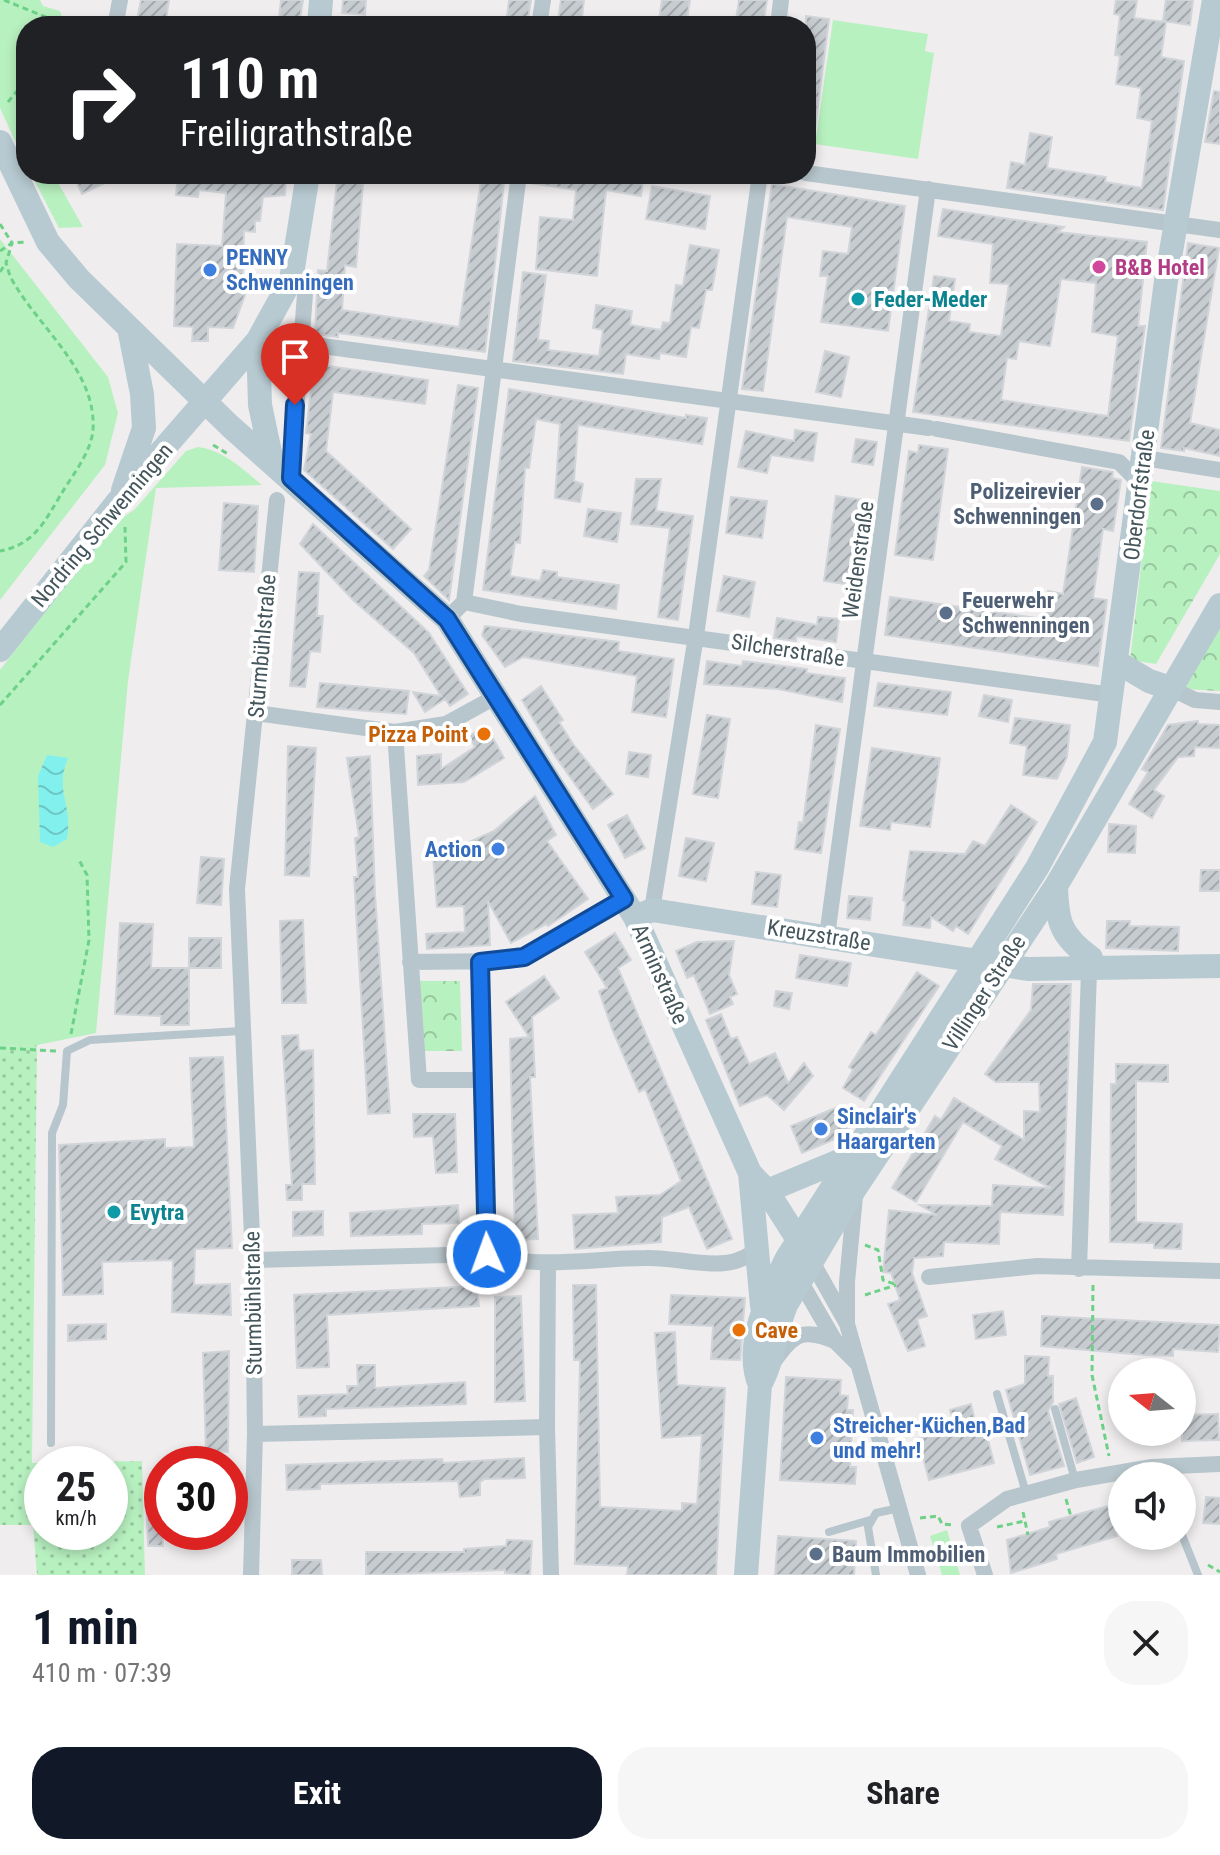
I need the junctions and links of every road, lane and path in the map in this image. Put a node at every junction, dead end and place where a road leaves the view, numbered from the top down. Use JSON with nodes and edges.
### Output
{"nodes":[{"id":1,"x":4,"y":0,"type":"edge"},
{"id":2,"x":1214,"y":0,"type":"edge"},
{"id":3,"x":43,"y":16,"type":"edge"},
{"id":4,"x":16,"y":92,"type":"edge"},
{"id":5,"x":8,"y":102,"type":"dead end"},
{"id":6,"x":0,"y":142,"type":"edge"},
{"id":7,"x":816,"y":174,"type":"edge"},
{"id":8,"x":16,"y":175,"type":"edge"},
{"id":9,"x":20,"y":184,"type":"edge"},
{"id":10,"x":306,"y":184,"type":"edge"},
{"id":11,"x":518,"y":184,"type":"edge"},
{"id":12,"x":759,"y":184,"type":"edge"},
{"id":13,"x":928,"y":189,"type":"junction"},
{"id":14,"x":0,"y":224,"type":"edge"},
{"id":15,"x":1174,"y":225,"type":"junction"},
{"id":16,"x":1220,"y":230,"type":"edge"},
{"id":17,"x":29,"y":242,"type":"dead end"},
{"id":18,"x":12,"y":243,"type":"junction"},
{"id":19,"x":0,"y":251,"type":"edge"},
{"id":20,"x":6,"y":263,"type":"junction"},
{"id":21,"x":0,"y":272,"type":"edge"},
{"id":22,"x":305,"y":294,"type":"dead end"},
{"id":23,"x":129,"y":328,"type":"junction"},
{"id":24,"x":258,"y":340,"type":"junction"},
{"id":25,"x":300,"y":343,"type":"junction"},
{"id":26,"x":496,"y":371,"type":"junction"},
{"id":27,"x":205,"y":402,"type":"junction"},
{"id":28,"x":728,"y":403,"type":"junction"},
{"id":29,"x":899,"y":422,"type":"junction"},
{"id":30,"x":1144,"y":458,"type":"junction"},
{"id":31,"x":282,"y":470,"type":"junction"},
{"id":32,"x":1220,"y":470,"type":"edge"},
{"id":33,"x":1140,"y":483,"type":"junction"},
{"id":34,"x":277,"y":500,"type":"dead end"},
{"id":35,"x":122,"y":508,"type":"junction"},
{"id":36,"x":0,"y":551,"type":"edge"},
{"id":37,"x":1220,"y":605,"type":"edge"},
{"id":38,"x":456,"y":611,"type":"junction"},
{"id":39,"x":696,"y":636,"type":"junction"},
{"id":40,"x":0,"y":650,"type":"edge"},
{"id":41,"x":867,"y":662,"type":"junction"},
{"id":42,"x":1117,"y":662,"type":"junction"},
{"id":43,"x":1170,"y":688,"type":"junction"},
{"id":44,"x":1112,"y":695,"type":"junction"},
{"id":45,"x":497,"y":696,"type":"junction"},
{"id":46,"x":1220,"y":702,"type":"edge"},
{"id":47,"x":0,"y":705,"type":"edge"},
{"id":48,"x":256,"y":713,"type":"junction"},
{"id":49,"x":395,"y":732,"type":"junction"},
{"id":50,"x":78,"y":858,"type":"dead end"},
{"id":51,"x":1056,"y":886,"type":"junction"},
{"id":52,"x":637,"y":909,"type":"junction"},
{"id":53,"x":827,"y":936,"type":"junction"},
{"id":54,"x":978,"y":959,"type":"junction"},
{"id":55,"x":410,"y":962,"type":"junction"},
{"id":56,"x":480,"y":962,"type":"junction"},
{"id":57,"x":1004,"y":963,"type":"junction"},
{"id":58,"x":1090,"y":964,"type":"junction"},
{"id":59,"x":1220,"y":966,"type":"edge"},
{"id":60,"x":241,"y":1031,"type":"junction"},
{"id":61,"x":0,"y":1048,"type":"edge"},
{"id":62,"x":67,"y":1051,"type":"junction"},
{"id":63,"x":481,"y":1080,"type":"junction"},
{"id":64,"x":851,"y":1156,"type":"junction"},
{"id":65,"x":856,"y":1187,"type":"junction"},
{"id":66,"x":760,"y":1199,"type":"junction"},
{"id":67,"x":865,"y":1245,"type":"dead end"},
{"id":68,"x":759,"y":1249,"type":"junction"},
{"id":69,"x":487,"y":1254,"type":"junction"},
{"id":70,"x":253,"y":1260,"type":"junction"},
{"id":71,"x":799,"y":1260,"type":"junction"},
{"id":72,"x":548,"y":1263,"type":"junction"},
{"id":73,"x":1086,"y":1269,"type":"junction"},
{"id":74,"x":1220,"y":1271,"type":"edge"},
{"id":75,"x":929,"y":1277,"type":"dead end"},
{"id":76,"x":862,"y":1296,"type":"dead end"},
{"id":77,"x":762,"y":1311,"type":"junction"},
{"id":78,"x":847,"y":1324,"type":"junction"},
{"id":79,"x":835,"y":1341,"type":"junction"},
{"id":80,"x":856,"y":1362,"type":"junction"},
{"id":81,"x":764,"y":1378,"type":"junction"},
{"id":82,"x":997,"y":1394,"type":"dead end"},
{"id":83,"x":1055,"y":1409,"type":"dead end"},
{"id":84,"x":547,"y":1427,"type":"junction"},
{"id":85,"x":255,"y":1434,"type":"junction"},
{"id":86,"x":51,"y":1443,"type":"dead end"},
{"id":87,"x":1110,"y":1462,"type":"edge"},
{"id":88,"x":1220,"y":1464,"type":"edge"},
{"id":89,"x":1196,"y":1467,"type":"edge"},
{"id":90,"x":1108,"y":1473,"type":"edge"},
{"id":91,"x":1076,"y":1480,"type":"junction"},
{"id":92,"x":1023,"y":1495,"type":"junction"},
{"id":93,"x":899,"y":1508,"type":"junction"},
{"id":94,"x":920,"y":1518,"type":"dead end"},
{"id":95,"x":871,"y":1520,"type":"junction"},
{"id":96,"x":969,"y":1526,"type":"junction"},
{"id":97,"x":829,"y":1532,"type":"dead end"},
{"id":98,"x":1028,"y":1535,"type":"dead end"},
{"id":99,"x":1188,"y":1550,"type":"edge"},
{"id":100,"x":251,"y":1575,"type":"edge"},
{"id":101,"x":551,"y":1575,"type":"edge"},
{"id":102,"x":746,"y":1575,"type":"edge"},
{"id":103,"x":876,"y":1575,"type":"edge"},
{"id":104,"x":918,"y":1575,"type":"edge"},
{"id":105,"x":985,"y":1575,"type":"edge"},
{"id":106,"x":1198,"y":1575,"type":"edge"}],
"edges":[{"from":1,"to":3,"type":"path"},
{"from":2,"to":15,"type":"main road","name":"Oberdorfstraße"},
{"from":4,"to":5,"type":"path"},
{"from":6,"to":8,"type":"main road","name":"Arminstraße"},
{"from":7,"to":13,"type":"street"},
{"from":9,"to":23,"type":"main road","name":"Arminstraße"},
{"from":10,"to":24,"type":"main road"},
{"from":11,"to":26,"type":"street"},
{"from":12,"to":28,"type":"street"},
{"from":13,"to":15,"type":"street"},
{"from":13,"to":29,"type":"street","name":"Weidenstraße"},
{"from":14,"to":18,"type":"path"},
{"from":15,"to":16,"type":"street"},
{"from":15,"to":30,"type":"main road","name":"Oberdorfstraße"},
{"from":17,"to":18,"type":"path"},
{"from":18,"to":19,"type":"path"},
{"from":18,"to":20,"type":"path"},
{"from":20,"to":21,"type":"path"},
{"from":20,"to":36,"type":"path"},
{"from":22,"to":25,"type":"street"},
{"from":23,"to":27,"type":"main road","name":"Arminstraße"},
{"from":23,"to":35,"type":"main road"},
{"from":24,"to":27,"type":"main road"},
{"from":24,"to":31,"type":"main road"},
{"from":25,"to":26,"type":"street"},
{"from":25,"to":31,"type":"street"},
{"from":26,"to":28,"type":"street"},
{"from":26,"to":38,"type":"street"},
{"from":27,"to":31,"type":"main road","name":"Arminstraße"},
{"from":27,"to":35,"type":"main road","name":"Nordring Schwenningen"},
{"from":28,"to":29,"type":"street"},
{"from":28,"to":39,"type":"street"},
{"from":29,"to":33,"type":"street"},
{"from":29,"to":41,"type":"street","name":"Weidenstraße"},
{"from":30,"to":32,"type":"street"},
{"from":30,"to":33,"type":"main road","name":"Oberdorfstraße"},
{"from":31,"to":38,"type":"main road","name":"Arminstraße"},
{"from":33,"to":42,"type":"main road","name":"Oberdorfstraße"},
{"from":34,"to":48,"type":"street","name":"Sturmbühlstraße"},
{"from":35,"to":40,"type":"main road","name":"Nordring Schwenningen"},
{"from":35,"to":47,"type":"path"},
{"from":37,"to":43,"type":"main road","name":"Villinger Straße"},
{"from":38,"to":39,"type":"street","name":"Silcherstraße"},
{"from":38,"to":45,"type":"main road","name":"Arminstraße"},
{"from":39,"to":41,"type":"street","name":"Silcherstraße"},
{"from":39,"to":52,"type":"street"},
{"from":41,"to":44,"type":"street","name":"Silcherstraße"},
{"from":41,"to":53,"type":"street","name":"Weidenstraße"},
{"from":42,"to":43,"type":"main road"},
{"from":42,"to":44,"type":"main road","name":"Oberdorfstraße"},
{"from":43,"to":46,"type":"street"},
{"from":43,"to":51,"type":"main road","name":"Villinger Straße"},
{"from":44,"to":54,"type":"main road","name":"Oberdorfstraße"},
{"from":45,"to":49,"type":"street"},
{"from":45,"to":52,"type":"main road","name":"Arminstraße"},
{"from":48,"to":49,"type":"street"},
{"from":48,"to":60,"type":"street","name":"Sturmbühlstraße"},
{"from":49,"to":55,"type":"street"},
{"from":50,"to":62,"type":"path"},
{"from":51,"to":57,"type":"main road","name":"Villinger Straße"},
{"from":51,"to":58,"type":"main road"},
{"from":52,"to":53,"type":"main road","name":"Kreuzstraße"},
{"from":52,"to":56,"type":"street"},
{"from":52,"to":66,"type":"main road","name":"Arminstraße"},
{"from":53,"to":54,"type":"main road","name":"Kreuzstraße"},
{"from":54,"to":57,"type":"main road","name":"Kreuzstraße"},
{"from":54,"to":64,"type":"main road","name":"Villinger Straße"},
{"from":55,"to":56,"type":"street"},
{"from":55,"to":63,"type":"street"},
{"from":56,"to":63,"type":"street"},
{"from":57,"to":58,"type":"main road","name":"Kreuzstraße"},
{"from":57,"to":65,"type":"main road","name":"Villinger Straße"},
{"from":58,"to":59,"type":"main road","name":"Kreuzstraße"},
{"from":58,"to":73,"type":"street"},
{"from":60,"to":62,"type":"lane"},
{"from":60,"to":70,"type":"street","name":"Sturmbühlstraße"},
{"from":61,"to":62,"type":"path"},
{"from":62,"to":86,"type":"lane"},
{"from":63,"to":69,"type":"street"},
{"from":64,"to":66,"type":"main road"},
{"from":64,"to":71,"type":"main road","name":"Villinger Straße"},
{"from":65,"to":71,"type":"main road","name":"Villinger Straße"},
{"from":65,"to":78,"type":"street"},
{"from":66,"to":68,"type":"main road","name":"Arminstraße"},
{"from":66,"to":71,"type":"main road","name":"Arminstraße"},
{"from":67,"to":76,"type":"path"},
{"from":68,"to":72,"type":"street"},
{"from":68,"to":77,"type":"main road","name":"Arminstraße"},
{"from":69,"to":70,"type":"street"},
{"from":69,"to":72,"type":"street"},
{"from":70,"to":85,"type":"street","name":"Sturmbühlstraße"},
{"from":71,"to":77,"type":"main road","name":"Villinger Straße"},
{"from":71,"to":78,"type":"street"},
{"from":71,"to":79,"type":"street"},
{"from":71,"to":81,"type":"main road","name":"Villinger Straße"},
{"from":72,"to":84,"type":"street"},
{"from":73,"to":74,"type":"street"},
{"from":73,"to":75,"type":"street"},
{"from":73,"to":87,"type":"path"},
{"from":77,"to":81,"type":"main road","name":"Villinger Straße"},
{"from":78,"to":80,"type":"street"},
{"from":79,"to":80,"type":"street"},
{"from":79,"to":81,"type":"street"},
{"from":80,"to":93,"type":"street"},
{"from":81,"to":102,"type":"main road","name":"Villinger Straße"},
{"from":82,"to":92,"type":"lane"},
{"from":83,"to":91,"type":"lane"},
{"from":84,"to":85,"type":"street"},
{"from":84,"to":101,"type":"street"},
{"from":85,"to":100,"type":"street","name":"Sturmbühlstraße"},
{"from":88,"to":89,"type":"street"},
{"from":90,"to":91,"type":"street"},
{"from":91,"to":92,"type":"street"},
{"from":92,"to":96,"type":"street"},
{"from":92,"to":98,"type":"path"},
{"from":93,"to":95,"type":"lane"},
{"from":93,"to":104,"type":"street"},
{"from":94,"to":96,"type":"path"},
{"from":95,"to":97,"type":"lane"},
{"from":95,"to":103,"type":"lane"},
{"from":96,"to":105,"type":"street"},
{"from":99,"to":106,"type":"lane"}]}
